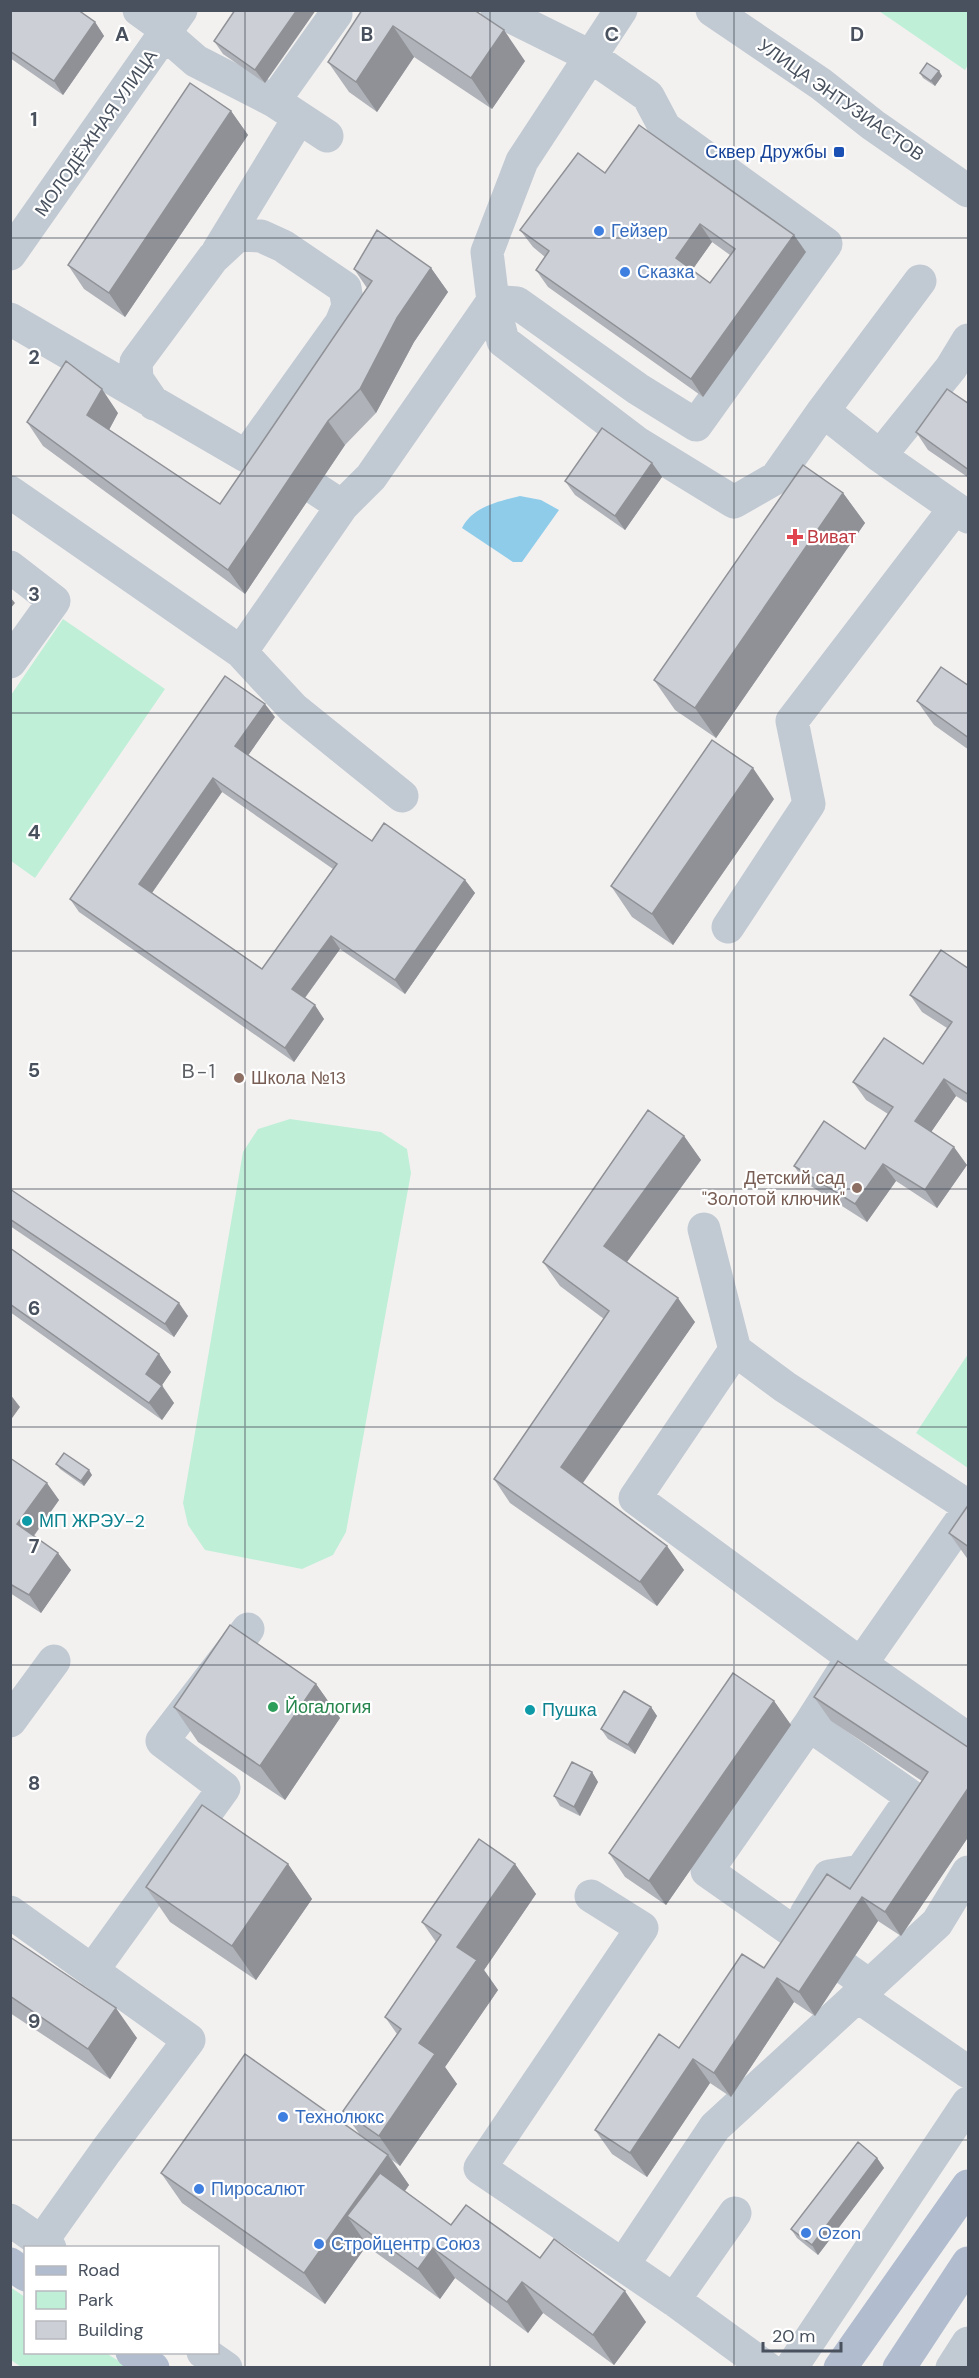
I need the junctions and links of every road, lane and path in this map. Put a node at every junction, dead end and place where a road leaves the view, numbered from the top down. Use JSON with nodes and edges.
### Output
{"nodes":[{"id":1,"x":139,"y":10,"type":"edge"},
{"id":2,"x":497,"y":10,"type":"edge"},
{"id":3,"x":621,"y":10,"type":"edge"},
{"id":4,"x":712,"y":10,"type":"edge"},
{"id":5,"x":744,"y":10,"type":"edge"},
{"id":6,"x":336,"y":14,"type":"dead end"},
{"id":7,"x":172,"y":25,"type":"edge"},
{"id":8,"x":590,"y":56,"type":"junction"},
{"id":9,"x":287,"y":110,"type":"junction"},
{"id":10,"x":327,"y":136,"type":"dead end"},
{"id":11,"x":969,"y":167,"type":"edge"},
{"id":12,"x":969,"y":191,"type":"edge"},
{"id":13,"x":13,"y":247,"type":"edge"},
{"id":14,"x":213,"y":258,"type":"junction"},
{"id":15,"x":920,"y":281,"type":"dead end"},
{"id":16,"x":493,"y":301,"type":"junction"},
{"id":17,"x":10,"y":319,"type":"edge"},
{"id":18,"x":969,"y":340,"type":"edge"},
{"id":19,"x":154,"y":404,"type":"junction"},
{"id":20,"x":823,"y":411,"type":"junction"},
{"id":21,"x":246,"y":456,"type":"junction"},
{"id":22,"x":880,"y":456,"type":"junction"},
{"id":23,"x":280,"y":465,"type":"edge"},
{"id":24,"x":10,"y":492,"type":"edge"},
{"id":25,"x":962,"y":513,"type":"edge"},
{"id":26,"x":10,"y":567,"type":"edge"},
{"id":27,"x":241,"y":652,"type":"junction"},
{"id":28,"x":10,"y":662,"type":"edge"},
{"id":29,"x":402,"y":796,"type":"dead end"},
{"id":30,"x":728,"y":927,"type":"dead end"},
{"id":31,"x":704,"y":1230,"type":"dead end"},
{"id":32,"x":735,"y":1350,"type":"junction"},
{"id":33,"x":969,"y":1506,"type":"edge"},
{"id":34,"x":969,"y":1511,"type":"edge"},
{"id":35,"x":248,"y":1629,"type":"dead end"},
{"id":36,"x":856,"y":1660,"type":"junction"},
{"id":37,"x":54,"y":1661,"type":"dead end"},
{"id":38,"x":10,"y":1721,"type":"edge"},
{"id":39,"x":809,"y":1725,"type":"junction"},
{"id":40,"x":969,"y":1739,"type":"edge"},
{"id":41,"x":969,"y":1872,"type":"edge"},
{"id":42,"x":591,"y":1896,"type":"dead end"},
{"id":43,"x":10,"y":1912,"type":"edge"},
{"id":44,"x":794,"y":1933,"type":"junction"},
{"id":45,"x":93,"y":1971,"type":"junction"},
{"id":46,"x":863,"y":1991,"type":"junction"},
{"id":47,"x":969,"y":2072,"type":"edge"},
{"id":48,"x":969,"y":2103,"type":"edge"},
{"id":49,"x":969,"y":2186,"type":"edge"},
{"id":50,"x":735,"y":2213,"type":"dead end"},
{"id":51,"x":10,"y":2220,"type":"edge"},
{"id":52,"x":46,"y":2244,"type":"edge"},
{"id":53,"x":969,"y":2263,"type":"edge"},
{"id":54,"x":10,"y":2264,"type":"edge"},
{"id":55,"x":623,"y":2265,"type":"junction"},
{"id":56,"x":24,"y":2274,"type":"edge"},
{"id":57,"x":674,"y":2300,"type":"junction"},
{"id":58,"x":969,"y":2343,"type":"edge"},
{"id":59,"x":135,"y":2354,"type":"edge"},
{"id":60,"x":206,"y":2354,"type":"edge"},
{"id":61,"x":153,"y":2367,"type":"edge"},
{"id":62,"x":226,"y":2367,"type":"edge"},
{"id":63,"x":767,"y":2367,"type":"edge"},
{"id":64,"x":790,"y":2367,"type":"edge"},
{"id":65,"x":840,"y":2367,"type":"edge"},
{"id":66,"x":899,"y":2367,"type":"edge"},
{"id":67,"x":952,"y":2367,"type":"edge"}],
"edges":[{"from":1,"to":7,"type":"street"},
{"from":2,"to":8,"type":"street"},
{"from":3,"to":8,"type":"street"},
{"from":4,"to":12,"type":"street","name":"УЛИЦА ЭНТУЗИАСТОВ"},
{"from":5,"to":11,"type":"street"},
{"from":6,"to":9,"type":"street"},
{"from":7,"to":9,"type":"street"},
{"from":7,"to":13,"type":"street","name":"МОЛОДЁЖНАЯ УЛИЦА"},
{"from":8,"to":16,"type":"street"},
{"from":8,"to":16,"type":"street"},
{"from":9,"to":10,"type":"street"},
{"from":9,"to":14,"type":"street"},
{"from":14,"to":19,"type":"street"},
{"from":14,"to":21,"type":"street"},
{"from":15,"to":20,"type":"street"},
{"from":16,"to":20,"type":"street"},
{"from":16,"to":27,"type":"street"},
{"from":17,"to":19,"type":"street"},
{"from":18,"to":22,"type":"street"},
{"from":19,"to":21,"type":"street"},
{"from":20,"to":22,"type":"street"},
{"from":21,"to":23,"type":"street"},
{"from":22,"to":25,"type":"street"},
{"from":24,"to":27,"type":"street"},
{"from":25,"to":30,"type":"street"},
{"from":26,"to":28,"type":"street"},
{"from":27,"to":29,"type":"street"},
{"from":31,"to":32,"type":"street"},
{"from":32,"to":33,"type":"street"},
{"from":32,"to":36,"type":"street"},
{"from":34,"to":36,"type":"street"},
{"from":35,"to":45,"type":"street"},
{"from":36,"to":39,"type":"street"},
{"from":36,"to":40,"type":"street"},
{"from":37,"to":38,"type":"street"},
{"from":39,"to":44,"type":"street"},
{"from":39,"to":44,"type":"street"},
{"from":41,"to":46,"type":"street"},
{"from":42,"to":55,"type":"street"},
{"from":43,"to":45,"type":"street"},
{"from":44,"to":46,"type":"street"},
{"from":45,"to":52,"type":"street"},
{"from":46,"to":47,"type":"street"},
{"from":46,"to":55,"type":"street"},
{"from":48,"to":64,"type":"street"},
{"from":49,"to":65,"type":"main road"},
{"from":50,"to":57,"type":"street"},
{"from":51,"to":52,"type":"street"},
{"from":53,"to":66,"type":"main road"},
{"from":54,"to":56,"type":"main road"},
{"from":55,"to":57,"type":"street"},
{"from":57,"to":63,"type":"street"},
{"from":58,"to":67,"type":"street"},
{"from":59,"to":61,"type":"main road"},
{"from":60,"to":62,"type":"street"}]}
